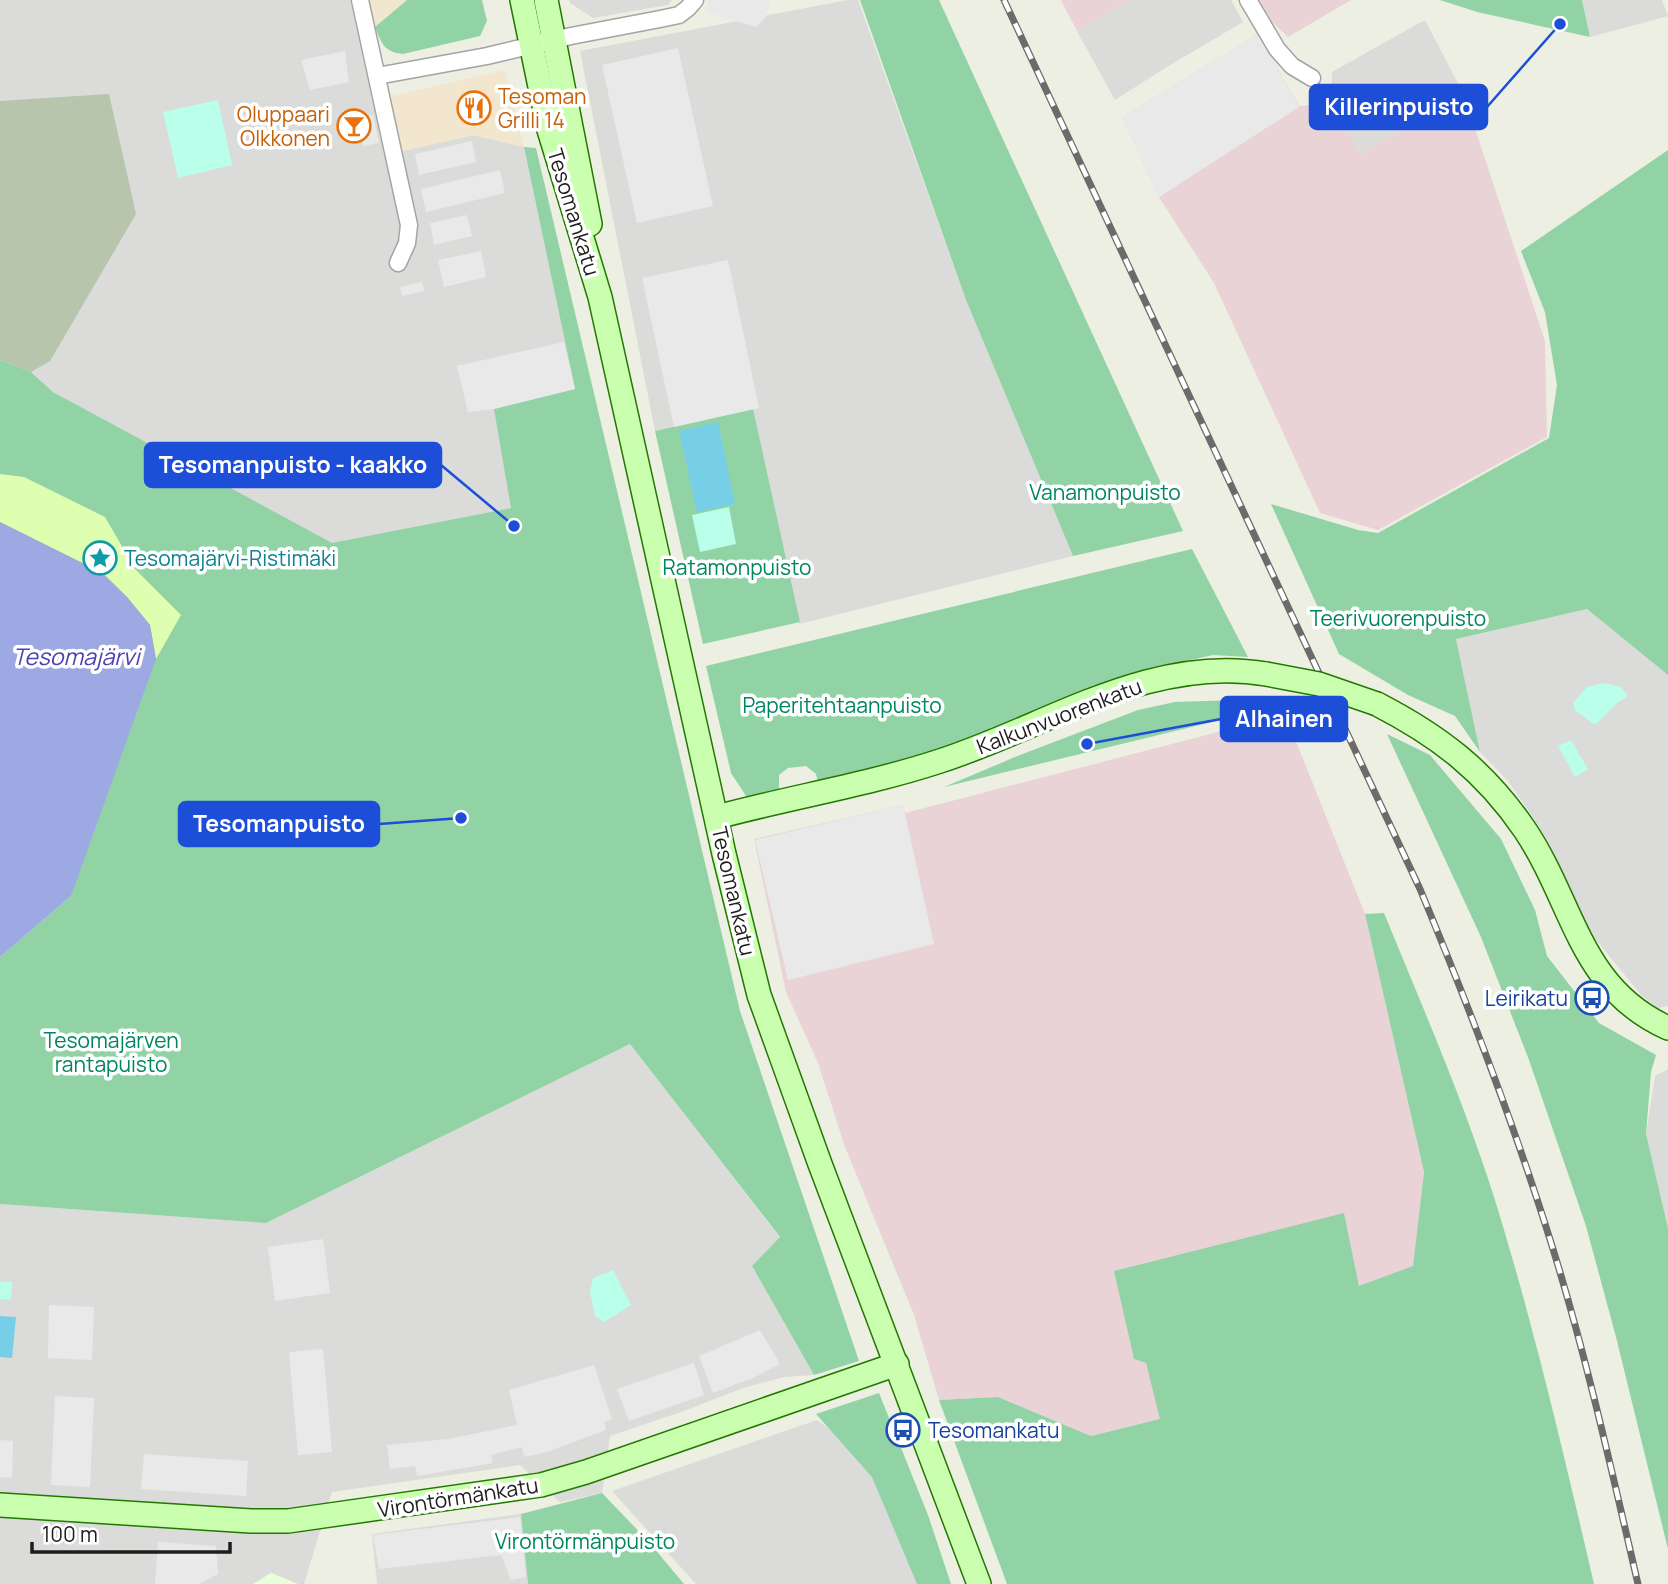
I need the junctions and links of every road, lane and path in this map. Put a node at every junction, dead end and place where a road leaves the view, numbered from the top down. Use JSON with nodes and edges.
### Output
{"nodes":[{"id":1,"x":360,"y":0,"type":"edge"},
{"id":2,"x":522,"y":0,"type":"edge"},
{"id":3,"x":546,"y":0,"type":"edge"},
{"id":4,"x":695,"y":0,"type":"edge"},
{"id":5,"x":1248,"y":0,"type":"edge"},
{"id":6,"x":554,"y":41,"type":"junction"},
{"id":7,"x":531,"y":46,"type":"junction"},
{"id":8,"x":377,"y":76,"type":"junction"},
{"id":9,"x":1312,"y":78,"type":"dead end"},
{"id":10,"x":398,"y":263,"type":"dead end"},
{"id":11,"x":600,"y":297,"type":"junction"},
{"id":12,"x":717,"y":817,"type":"junction"},
{"id":13,"x":1668,"y":1028,"type":"edge"},
{"id":14,"x":897,"y":1364,"type":"junction"},
{"id":15,"x":0,"y":1505,"type":"edge"},
{"id":16,"x":979,"y":1584,"type":"edge"}],
"edges":[{"from":1,"to":8,"type":"street"},
{"from":2,"to":7,"type":"street","name":"Tesomankatu"},
{"from":3,"to":6,"type":"street","name":"Tesomankatu"},
{"from":4,"to":6,"type":"street"},
{"from":5,"to":9,"type":"street"},
{"from":6,"to":7,"type":"street"},
{"from":6,"to":11,"type":"street","name":"Tesomankatu"},
{"from":7,"to":8,"type":"street"},
{"from":7,"to":11,"type":"street","name":"Tesomankatu"},
{"from":8,"to":10,"type":"street"},
{"from":11,"to":12,"type":"street","name":"Tesomankatu"},
{"from":12,"to":13,"type":"street","name":"Kalkunvuorenkatu","bridge":true},
{"from":12,"to":14,"type":"street","name":"Tesomankatu"},
{"from":14,"to":15,"type":"street","name":"Virontörmänkatu"},
{"from":14,"to":16,"type":"street","name":"Tesomankatu"}]}
